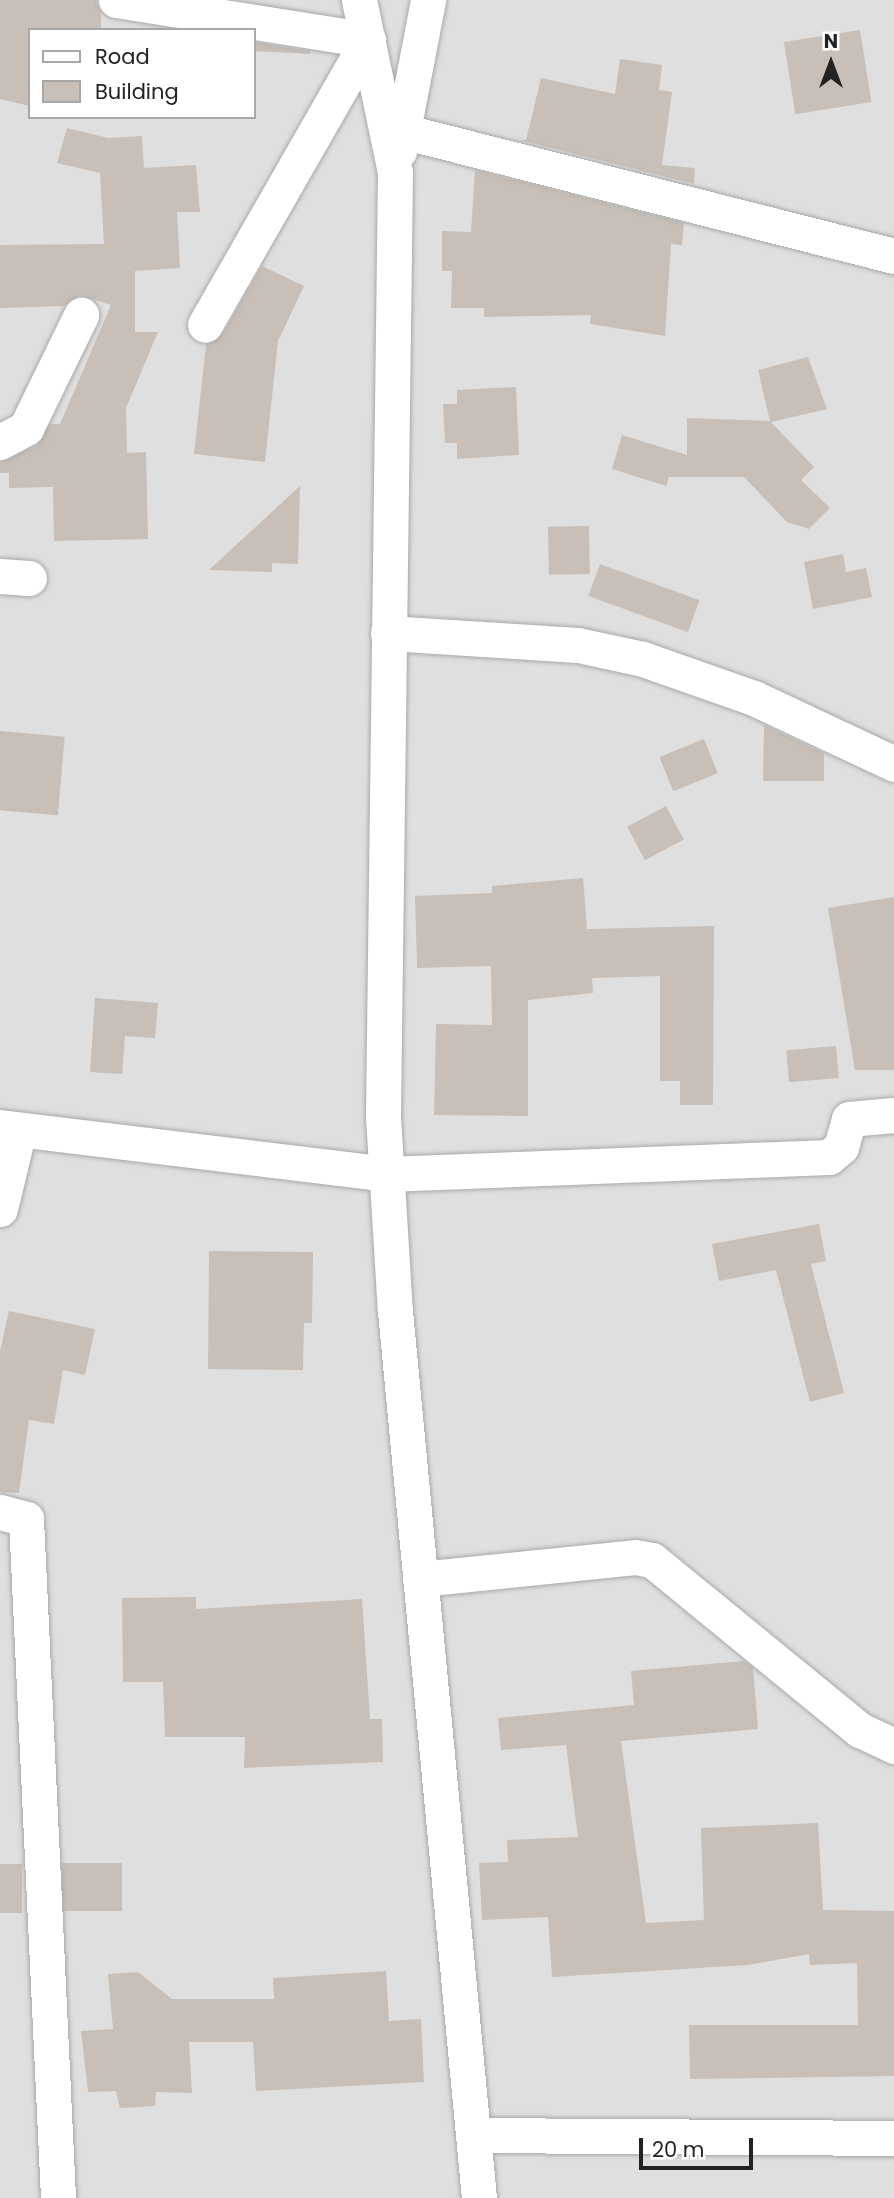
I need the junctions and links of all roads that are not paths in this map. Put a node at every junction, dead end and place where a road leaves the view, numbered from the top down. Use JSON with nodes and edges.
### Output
{"nodes":[{"id":1,"x":116,"y":0,"type":"edge"},
{"id":2,"x":359,"y":0,"type":"edge"},
{"id":3,"x":428,"y":0,"type":"edge"},
{"id":4,"x":368,"y":40,"type":"junction"},
{"id":5,"x":402,"y":131,"type":"junction"},
{"id":6,"x":395,"y":172,"type":"junction"},
{"id":7,"x":894,"y":256,"type":"edge"},
{"id":8,"x":81,"y":315,"type":"dead end"},
{"id":9,"x":205,"y":325,"type":"dead end"},
{"id":10,"x":0,"y":442,"type":"edge"},
{"id":11,"x":388,"y":633,"type":"junction"},
{"id":12,"x":894,"y":764,"type":"edge"},
{"id":13,"x":894,"y":1115,"type":"edge"},
{"id":14,"x":10,"y":1128,"type":"edge"},
{"id":15,"x":387,"y":1174,"type":"junction"},
{"id":16,"x":0,"y":1209,"type":"edge"},
{"id":17,"x":0,"y":1512,"type":"edge"},
{"id":18,"x":420,"y":1578,"type":"junction"},
{"id":19,"x":894,"y":1746,"type":"edge"},
{"id":20,"x":473,"y":2135,"type":"junction"},
{"id":21,"x":894,"y":2138,"type":"edge"},
{"id":22,"x":58,"y":2198,"type":"edge"},
{"id":23,"x":479,"y":2198,"type":"edge"}],
"edges":[{"from":1,"to":4,"type":"street"},
{"from":2,"to":4,"type":"street"},
{"from":3,"to":5,"type":"street"},
{"from":4,"to":6,"type":"street"},
{"from":4,"to":9,"type":"street"},
{"from":5,"to":6,"type":"street"},
{"from":5,"to":7,"type":"street"},
{"from":6,"to":11,"type":"street"},
{"from":8,"to":10,"type":"street"},
{"from":11,"to":12,"type":"street"},
{"from":11,"to":15,"type":"street"},
{"from":13,"to":15,"type":"street"},
{"from":14,"to":15,"type":"street"},
{"from":14,"to":16,"type":"street"},
{"from":15,"to":18,"type":"street"},
{"from":17,"to":22,"type":"street"},
{"from":18,"to":19,"type":"street"},
{"from":18,"to":20,"type":"street"},
{"from":20,"to":21,"type":"street"},
{"from":20,"to":23,"type":"street"}]}
